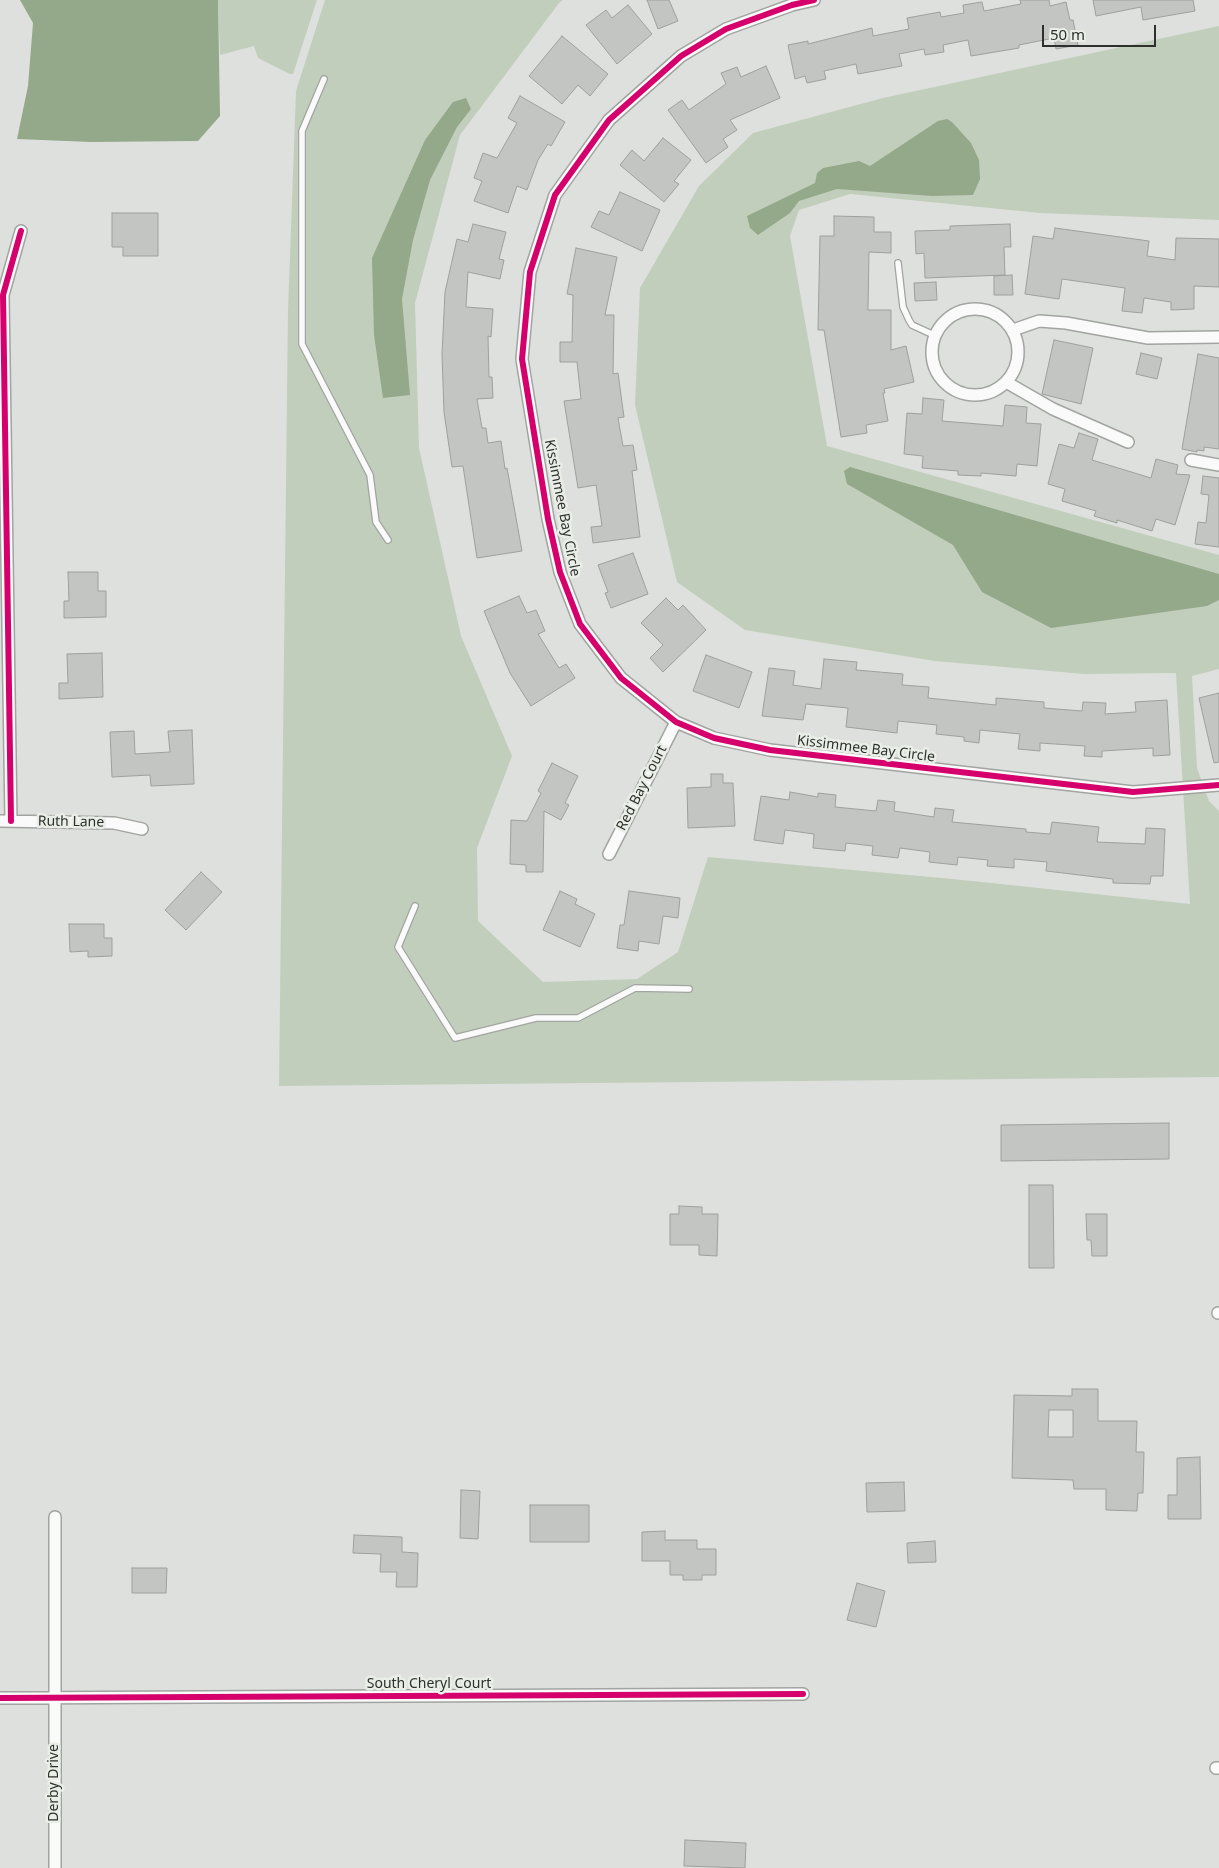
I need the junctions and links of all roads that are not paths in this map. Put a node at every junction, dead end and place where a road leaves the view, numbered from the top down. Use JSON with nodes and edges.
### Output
{"nodes":[{"id":1,"x":814,"y":0,"type":"edge"},
{"id":2,"x":324,"y":79,"type":"dead end"},
{"id":3,"x":21,"y":231,"type":"dead end"},
{"id":4,"x":898,"y":262,"type":"dead end"},
{"id":5,"x":1,"y":295,"type":"edge"},
{"id":6,"x":1012,"y":330,"type":"junction"},
{"id":7,"x":936,"y":336,"type":"junction"},
{"id":8,"x":1219,"y":337,"type":"edge"},
{"id":9,"x":1006,"y":382,"type":"junction"},
{"id":10,"x":1128,"y":442,"type":"dead end"},
{"id":11,"x":1191,"y":460,"type":"dead end"},
{"id":12,"x":1219,"y":465,"type":"edge"},
{"id":13,"x":388,"y":540,"type":"dead end"},
{"id":14,"x":676,"y":722,"type":"junction"},
{"id":15,"x":1219,"y":785,"type":"edge"},
{"id":16,"x":6,"y":821,"type":"edge"},
{"id":17,"x":142,"y":829,"type":"dead end"},
{"id":18,"x":609,"y":854,"type":"dead end"},
{"id":19,"x":416,"y":906,"type":"dead end"},
{"id":20,"x":689,"y":989,"type":"dead end"},
{"id":21,"x":55,"y":1517,"type":"dead end"},
{"id":22,"x":803,"y":1694,"type":"dead end"},
{"id":23,"x":0,"y":1698,"type":"edge"},
{"id":24,"x":54,"y":1698,"type":"junction"},
{"id":25,"x":55,"y":1868,"type":"edge"}],
"edges":[{"from":1,"to":14,"type":"street","name":"Kissimmee Bay Circle"},
{"from":2,"to":13,"type":"lane"},
{"from":3,"to":5,"type":"street"},
{"from":4,"to":7,"type":"lane"},
{"from":5,"to":16,"type":"street"},
{"from":6,"to":7,"type":"street"},
{"from":6,"to":8,"type":"street"},
{"from":6,"to":9,"type":"street"},
{"from":7,"to":9,"type":"street"},
{"from":9,"to":10,"type":"street"},
{"from":11,"to":12,"type":"street"},
{"from":14,"to":15,"type":"street","name":"Kissimmee Bay Circle"},
{"from":14,"to":18,"type":"street","name":"Red Bay Court"},
{"from":16,"to":17,"type":"street","name":"Ruth Lane"},
{"from":19,"to":20,"type":"lane"},
{"from":21,"to":24,"type":"street","name":"Derby Drive"},
{"from":22,"to":24,"type":"street","name":"South Cheryl Court"},
{"from":23,"to":24,"type":"street","name":"South Cheryl Court"},
{"from":24,"to":25,"type":"street","name":"Derby Drive"}]}
